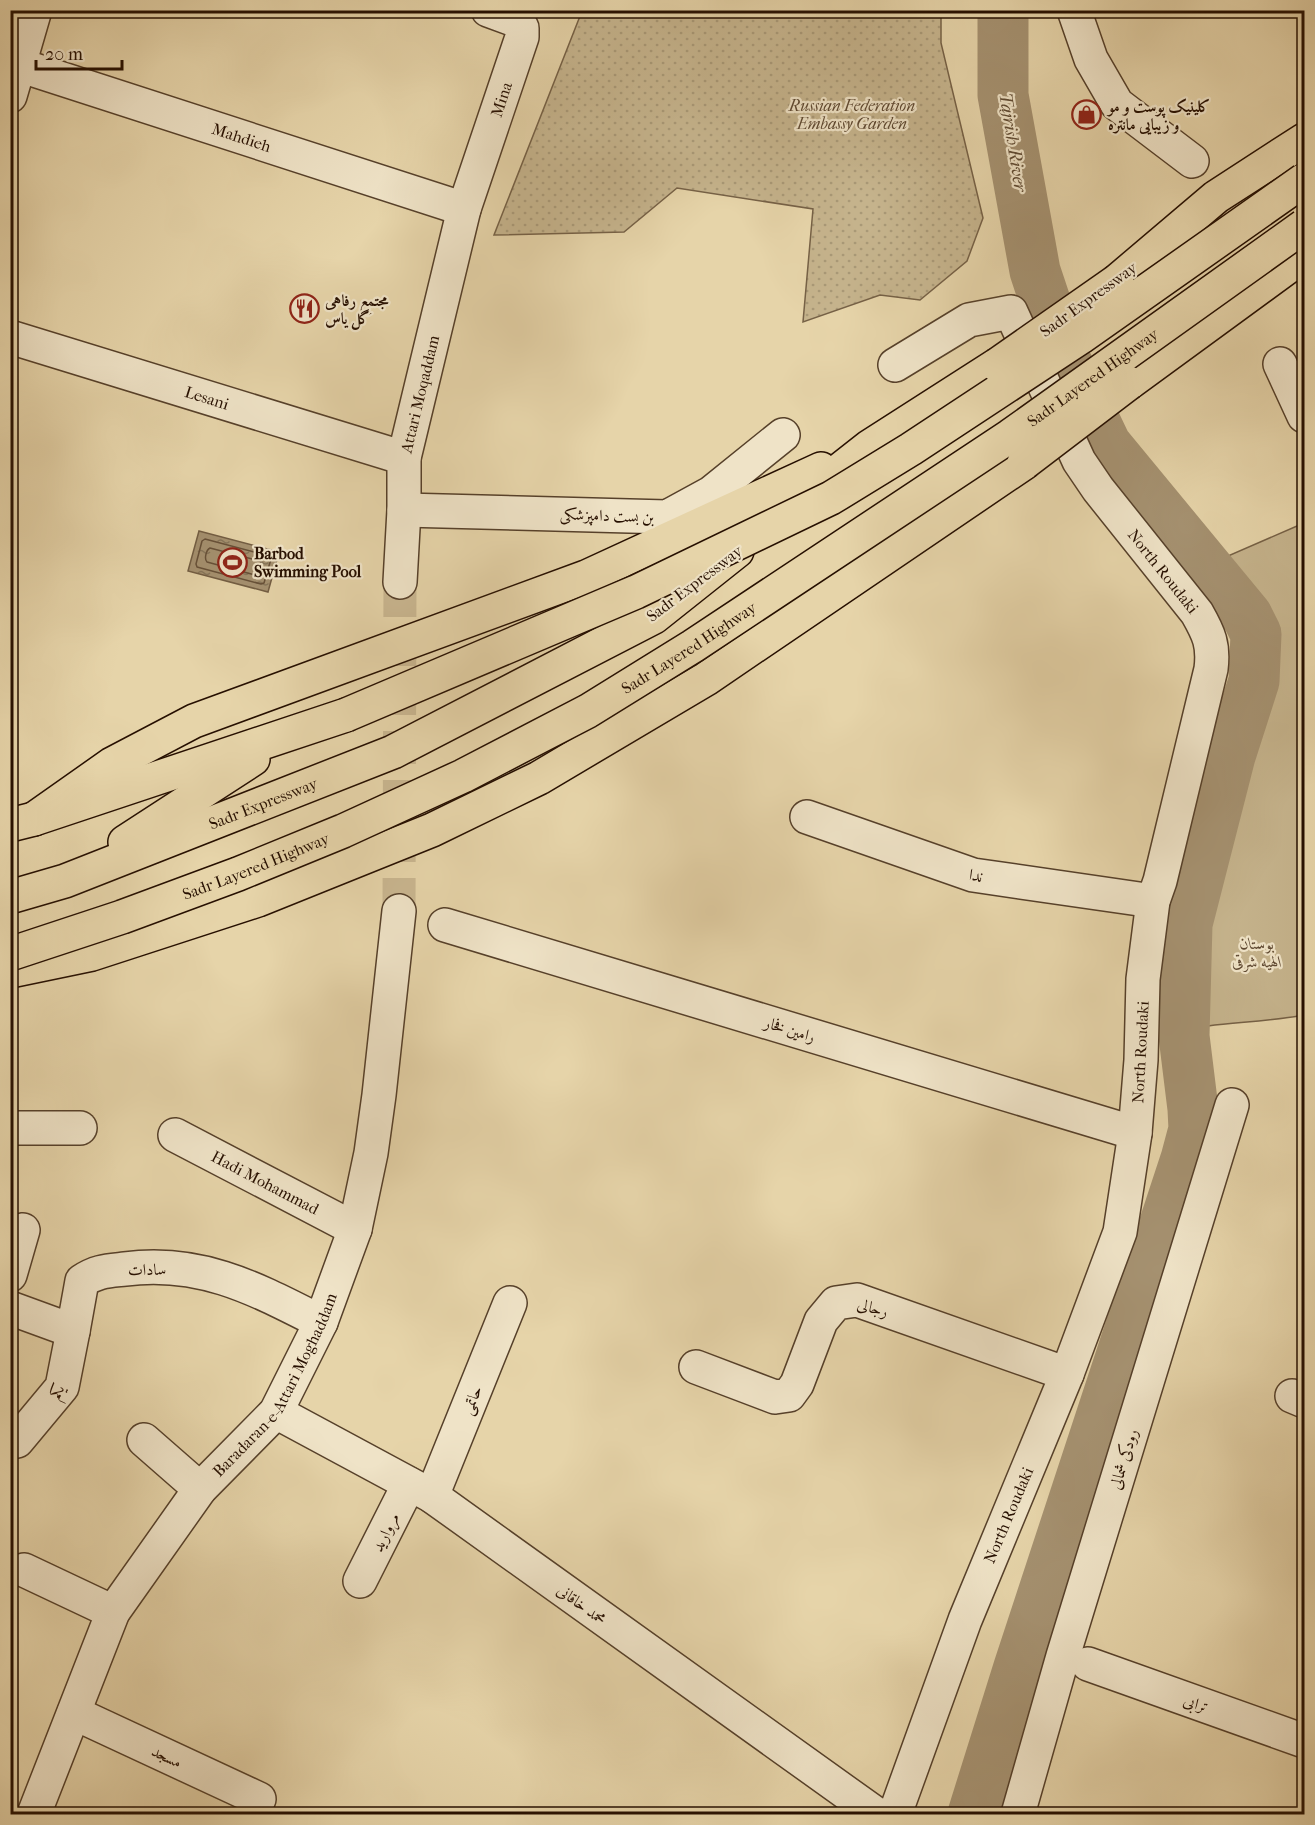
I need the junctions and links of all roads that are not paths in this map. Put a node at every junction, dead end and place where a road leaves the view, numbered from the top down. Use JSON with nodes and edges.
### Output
{"nodes":[{"id":1,"x":35,"y":10,"type":"edge"},
{"id":2,"x":488,"y":10,"type":"edge"},
{"id":3,"x":1074,"y":10,"type":"edge"},
{"id":4,"x":19,"y":64,"type":"junction"},
{"id":5,"x":10,"y":96,"type":"edge"},
{"id":6,"x":1305,"y":140,"type":"edge"},
{"id":7,"x":1192,"y":161,"type":"dead end"},
{"id":8,"x":1305,"y":180,"type":"edge"},
{"id":9,"x":464,"y":209,"type":"junction"},
{"id":10,"x":1305,"y":226,"type":"edge"},
{"id":11,"x":1305,"y":255,"type":"edge"},
{"id":12,"x":10,"y":337,"type":"edge"},
{"id":13,"x":1280,"y":364,"type":"dead end"},
{"id":14,"x":895,"y":365,"type":"dead end"},
{"id":15,"x":1305,"y":416,"type":"edge"},
{"id":16,"x":783,"y":435,"type":"dead end"},
{"id":17,"x":869,"y":447,"type":"junction"},
{"id":18,"x":404,"y":458,"type":"junction"},
{"id":19,"x":404,"y":510,"type":"junction"},
{"id":20,"x":400,"y":582,"type":"tunnel mouth"},
{"id":21,"x":292,"y":733,"type":"junction"},
{"id":22,"x":807,"y":817,"type":"dead end"},
{"id":23,"x":22,"y":822,"type":"edge"},
{"id":24,"x":65,"y":881,"type":"junction"},
{"id":25,"x":10,"y":897,"type":"edge"},
{"id":26,"x":1153,"y":901,"type":"junction"},
{"id":27,"x":399,"y":911,"type":"tunnel mouth"},
{"id":28,"x":445,"y":925,"type":"dead end"},
{"id":29,"x":10,"y":954,"type":"edge"},
{"id":30,"x":10,"y":971,"type":"edge"},
{"id":31,"x":1232,"y":1105,"type":"dead end"},
{"id":32,"x":10,"y":1128,"type":"edge"},
{"id":33,"x":80,"y":1128,"type":"dead end"},
{"id":34,"x":1134,"y":1133,"type":"junction"},
{"id":35,"x":175,"y":1135,"type":"dead end"},
{"id":36,"x":355,"y":1229,"type":"junction"},
{"id":37,"x":23,"y":1230,"type":"dead end"},
{"id":38,"x":10,"y":1275,"type":"edge"},
{"id":39,"x":510,"y":1304,"type":"dead end"},
{"id":40,"x":10,"y":1308,"type":"edge"},
{"id":41,"x":321,"y":1322,"type":"junction"},
{"id":42,"x":73,"y":1331,"type":"junction"},
{"id":43,"x":696,"y":1367,"type":"dead end"},
{"id":44,"x":1067,"y":1374,"type":"junction"},
{"id":45,"x":276,"y":1412,"type":"junction"},
{"id":46,"x":144,"y":1440,"type":"dead end"},
{"id":47,"x":17,"y":1441,"type":"dead end"},
{"id":48,"x":200,"y":1489,"type":"junction"},
{"id":49,"x":421,"y":1490,"type":"junction"},
{"id":50,"x":24,"y":1570,"type":"dead end"},
{"id":51,"x":360,"y":1581,"type":"dead end"},
{"id":52,"x":113,"y":1612,"type":"junction"},
{"id":53,"x":1088,"y":1665,"type":"dead end"},
{"id":54,"x":74,"y":1713,"type":"junction"},
{"id":55,"x":1305,"y":1741,"type":"edge"},
{"id":56,"x":259,"y":1799,"type":"dead end"},
{"id":57,"x":34,"y":1815,"type":"edge"},
{"id":58,"x":876,"y":1815,"type":"edge"},
{"id":59,"x":895,"y":1815,"type":"edge"},
{"id":60,"x":1018,"y":1815,"type":"edge"}],
"edges":[{"from":1,"to":4,"type":"street"},
{"from":2,"to":9,"type":"street","name":"Mina"},
{"from":3,"to":7,"type":"street"},
{"from":4,"to":5,"type":"street"},
{"from":4,"to":9,"type":"street","name":"Mahdieh"},
{"from":6,"to":17,"type":"highway","name":"Sadr Expressway","bridge":true},
{"from":8,"to":21,"type":"highway","bridge":true},
{"from":9,"to":18,"type":"street","name":"Attari Moqaddam"},
{"from":10,"to":29,"type":"highway","name":"Sadr Layered Highway","bridge":true},
{"from":11,"to":30,"type":"highway","bridge":true},
{"from":12,"to":18,"type":"street","name":"Lesani"},
{"from":13,"to":15,"type":"street"},
{"from":14,"to":26,"type":"street","name":"North Roudaki"},
{"from":16,"to":19,"type":"street","name":"بن بست دامپزشکی"},
{"from":17,"to":23,"type":"highway"},
{"from":17,"to":24,"type":"highway","name":"Sadr Expressway"},
{"from":18,"to":19,"type":"street","name":"Attari Moqaddam"},
{"from":19,"to":20,"type":"street","name":"Attari Moqaddam"},
{"from":21,"to":23,"type":"highway"},
{"from":21,"to":24,"type":"highway"},
{"from":22,"to":26,"type":"street","name":"ندا"},
{"from":24,"to":25,"type":"highway","name":"Sadr Expressway"},
{"from":26,"to":34,"type":"street","name":"North Roudaki"},
{"from":27,"to":36,"type":"street","name":"Baradaran-e-Attari Moghaddam"},
{"from":28,"to":34,"type":"street","name":"رامین فخار"},
{"from":31,"to":60,"type":"street","name":"رودکی شمالی"},
{"from":32,"to":33,"type":"street"},
{"from":34,"to":44,"type":"street","name":"North Roudaki"},
{"from":35,"to":36,"type":"street","name":"Hadi Mohammad"},
{"from":36,"to":41,"type":"street","name":"Baradaran-e-Attari Moghaddam"},
{"from":37,"to":38,"type":"street"},
{"from":39,"to":49,"type":"street","name":"حاتمی"},
{"from":40,"to":42,"type":"street"},
{"from":41,"to":42,"type":"street","name":"سادات"},
{"from":41,"to":45,"type":"street","name":"Baradaran-e-Attari Moghaddam"},
{"from":42,"to":47,"type":"street","name":"یکم"},
{"from":43,"to":44,"type":"street","name":"رجالی"},
{"from":44,"to":59,"type":"street","name":"North Roudaki"},
{"from":45,"to":48,"type":"street","name":"Baradaran-e-Attari Moghaddam"},
{"from":45,"to":49,"type":"street","name":"محمد خاقانی"},
{"from":46,"to":48,"type":"street"},
{"from":48,"to":52,"type":"street","name":"Baradaran-e-Attari Moghaddam"},
{"from":49,"to":51,"type":"street","name":"مروارید"},
{"from":49,"to":58,"type":"street","name":"محمد خاقانی"},
{"from":50,"to":52,"type":"street"},
{"from":52,"to":54,"type":"street","name":"Baradaran-e-Attari Moghaddam"},
{"from":53,"to":55,"type":"street","name":"ترابی"},
{"from":54,"to":56,"type":"street","name":"مسجد"},
{"from":54,"to":57,"type":"street","name":"Baradaran-e-Attari Moghaddam"}]}
